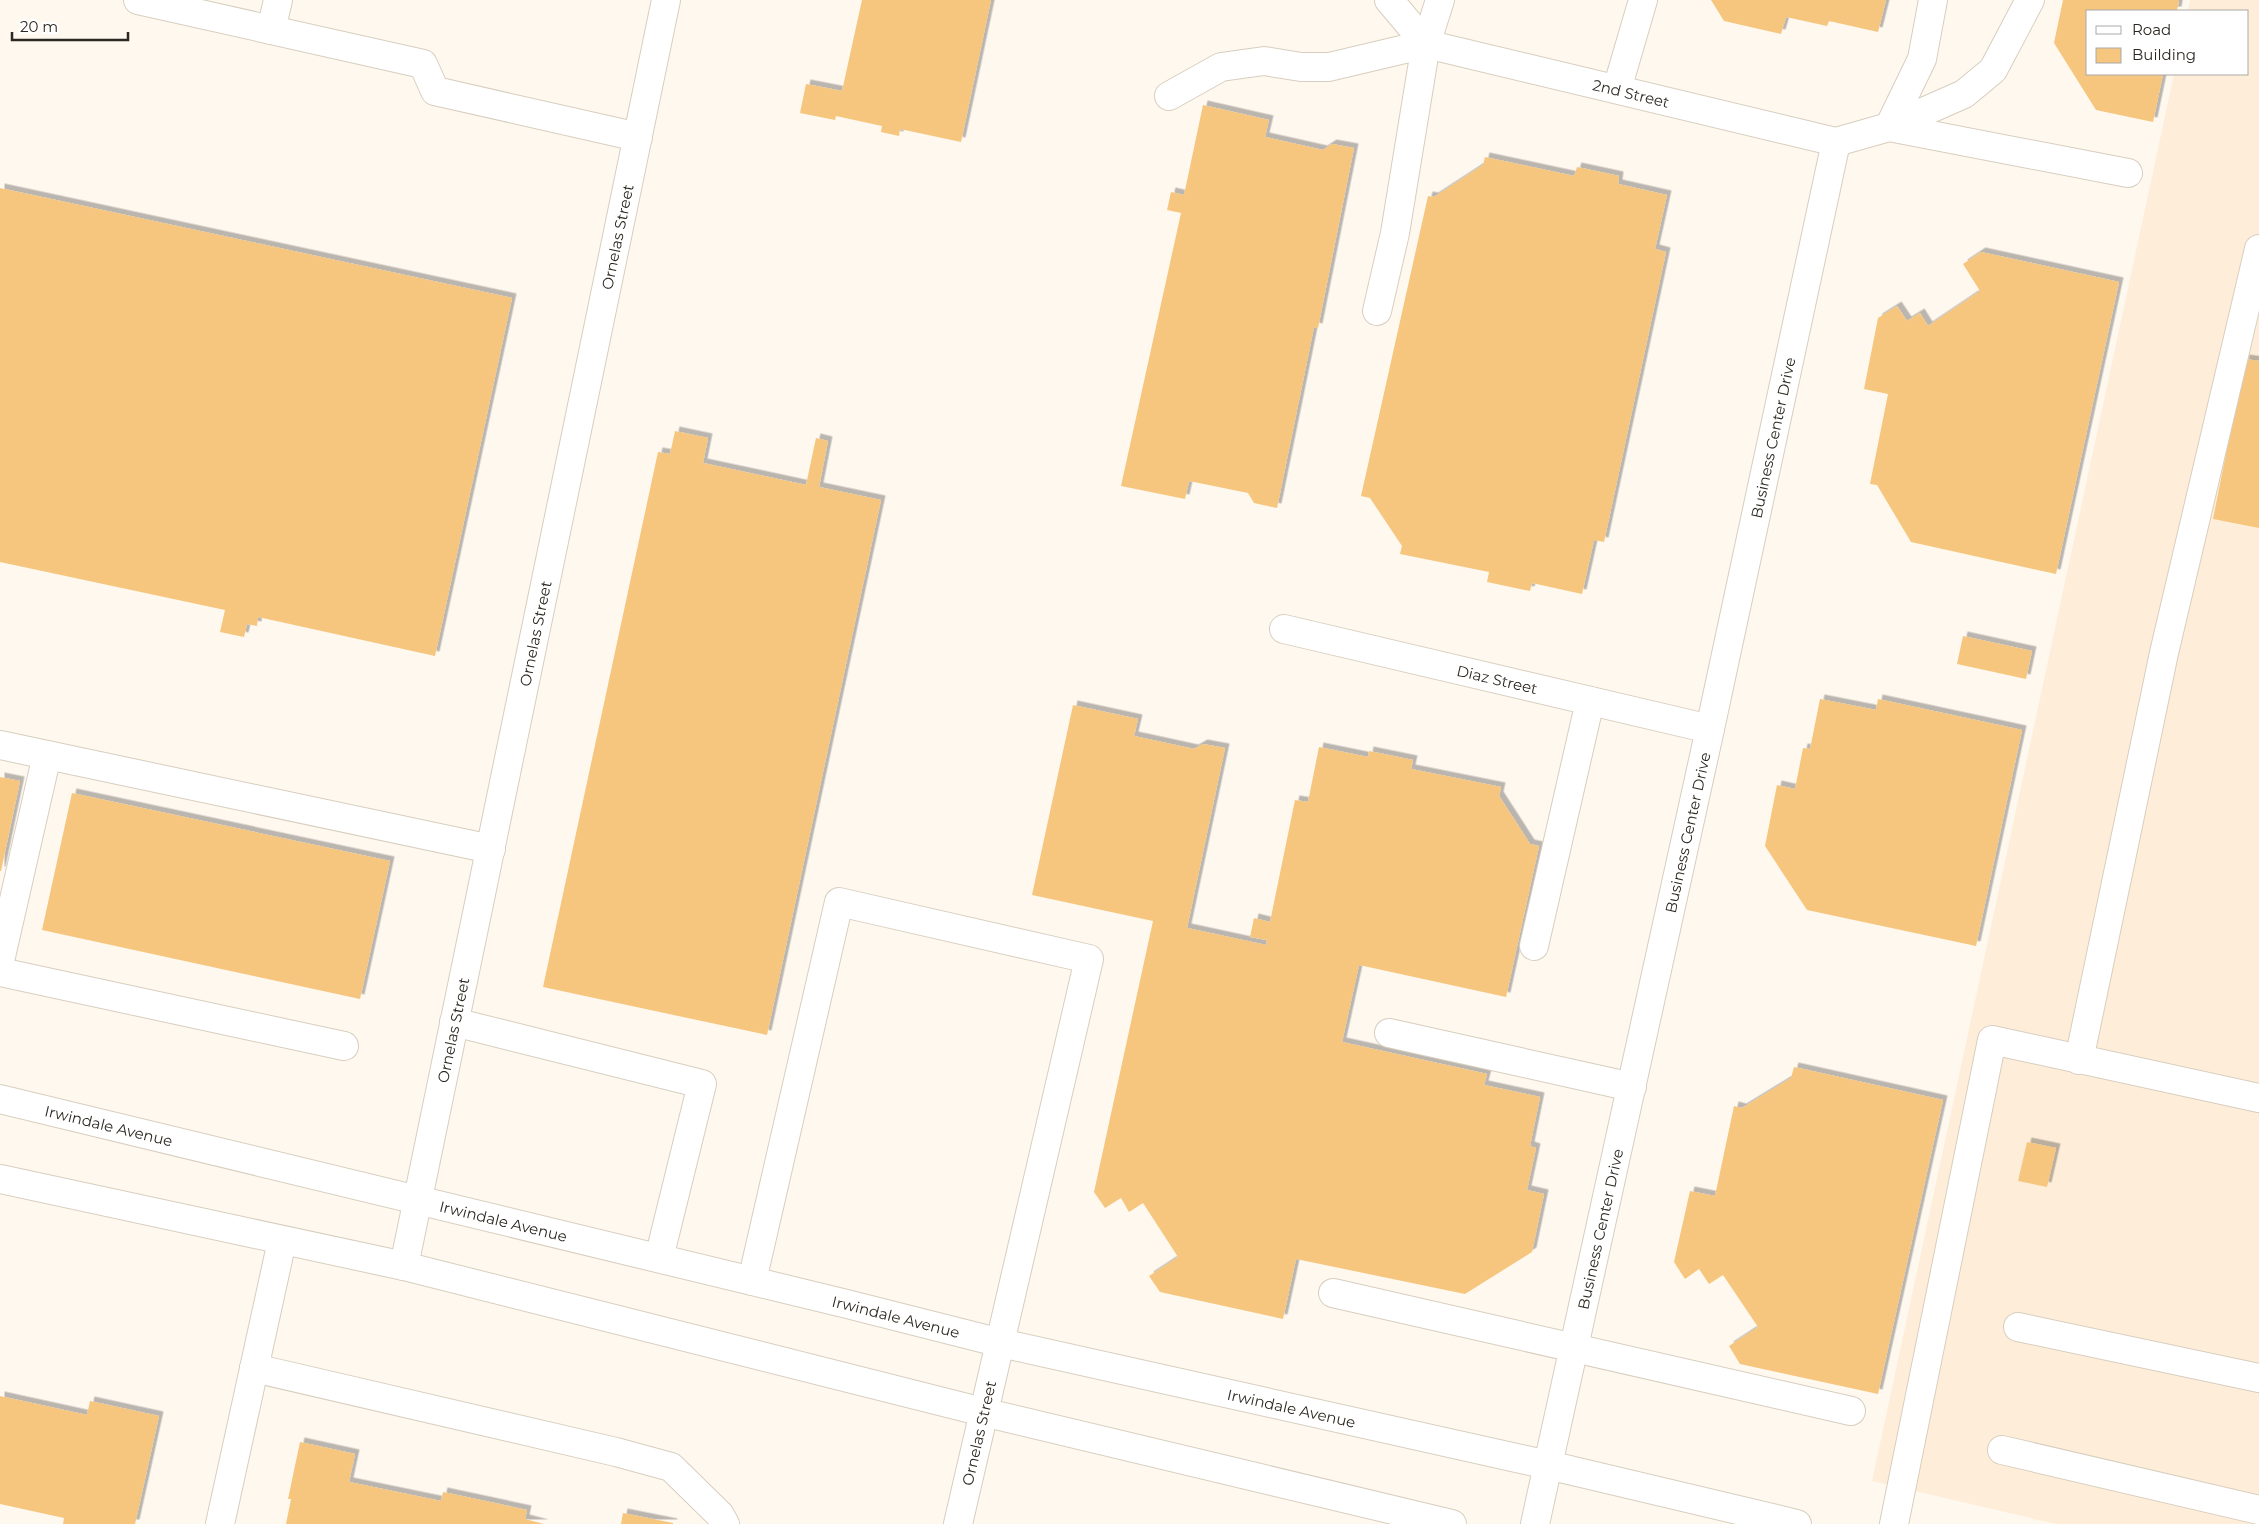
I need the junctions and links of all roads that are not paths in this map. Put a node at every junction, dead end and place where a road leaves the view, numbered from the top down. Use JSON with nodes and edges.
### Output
{"nodes":[{"id":1,"x":138,"y":0,"type":"edge"},
{"id":2,"x":278,"y":0,"type":"edge"},
{"id":3,"x":666,"y":0,"type":"edge"},
{"id":4,"x":1389,"y":0,"type":"edge"},
{"id":5,"x":1440,"y":0,"type":"edge"},
{"id":6,"x":1643,"y":0,"type":"edge"},
{"id":7,"x":1933,"y":0,"type":"edge"},
{"id":8,"x":2030,"y":0,"type":"edge"},
{"id":9,"x":270,"y":30,"type":"junction"},
{"id":10,"x":1426,"y":44,"type":"junction"},
{"id":11,"x":1617,"y":89,"type":"junction"},
{"id":12,"x":1169,"y":96,"type":"dead end"},
{"id":13,"x":1889,"y":127,"type":"junction"},
{"id":14,"x":638,"y":137,"type":"junction"},
{"id":15,"x":1836,"y":142,"type":"junction"},
{"id":16,"x":2128,"y":173,"type":"dead end"},
{"id":17,"x":2259,"y":249,"type":"edge"},
{"id":18,"x":1378,"y":311,"type":"dead end"},
{"id":19,"x":1284,"y":629,"type":"dead end"},
{"id":20,"x":1590,"y":701,"type":"junction"},
{"id":21,"x":1710,"y":729,"type":"junction"},
{"id":22,"x":0,"y":745,"type":"edge"},
{"id":23,"x":47,"y":755,"type":"junction"},
{"id":24,"x":491,"y":849,"type":"junction"},
{"id":25,"x":1534,"y":946,"type":"dead end"},
{"id":26,"x":0,"y":961,"type":"edge"},
{"id":27,"x":0,"y":972,"type":"edge"},
{"id":28,"x":454,"y":1022,"type":"junction"},
{"id":29,"x":1389,"y":1033,"type":"dead end"},
{"id":30,"x":344,"y":1046,"type":"dead end"},
{"id":31,"x":2079,"y":1060,"type":"junction"},
{"id":32,"x":1632,"y":1087,"type":"junction"},
{"id":33,"x":2259,"y":1098,"type":"edge"},
{"id":34,"x":0,"y":1099,"type":"edge"},
{"id":35,"x":0,"y":1179,"type":"edge"},
{"id":36,"x":417,"y":1200,"type":"junction"},
{"id":37,"x":282,"y":1241,"type":"junction"},
{"id":38,"x":659,"y":1258,"type":"junction"},
{"id":39,"x":404,"y":1266,"type":"junction"},
{"id":40,"x":752,"y":1281,"type":"junction"},
{"id":41,"x":1333,"y":1293,"type":"dead end"},
{"id":42,"x":2018,"y":1327,"type":"dead end"},
{"id":43,"x":1001,"y":1343,"type":"junction"},
{"id":44,"x":1574,"y":1347,"type":"junction"},
{"id":45,"x":254,"y":1368,"type":"junction"},
{"id":46,"x":2259,"y":1378,"type":"edge"},
{"id":47,"x":1851,"y":1411,"type":"dead end"},
{"id":48,"x":983,"y":1412,"type":"junction"},
{"id":49,"x":2002,"y":1450,"type":"dead end"},
{"id":50,"x":1548,"y":1465,"type":"junction"},
{"id":51,"x":2259,"y":1510,"type":"edge"},
{"id":52,"x":220,"y":1524,"type":"edge"},
{"id":53,"x":725,"y":1524,"type":"edge"},
{"id":54,"x":958,"y":1524,"type":"edge"},
{"id":55,"x":1452,"y":1524,"type":"edge"},
{"id":56,"x":1535,"y":1524,"type":"edge"},
{"id":57,"x":1796,"y":1524,"type":"edge"},
{"id":58,"x":1894,"y":1524,"type":"edge"}],
"edges":[{"from":1,"to":9,"type":"street"},
{"from":2,"to":9,"type":"street"},
{"from":3,"to":14,"type":"street","name":"Ornelas Street"},
{"from":4,"to":10,"type":"street"},
{"from":5,"to":10,"type":"street"},
{"from":6,"to":11,"type":"street"},
{"from":7,"to":13,"type":"street"},
{"from":8,"to":13,"type":"street"},
{"from":9,"to":14,"type":"street"},
{"from":10,"to":11,"type":"street","name":"2nd Street"},
{"from":10,"to":12,"type":"street"},
{"from":10,"to":18,"type":"street"},
{"from":11,"to":15,"type":"street","name":"2nd Street"},
{"from":13,"to":15,"type":"street"},
{"from":13,"to":16,"type":"street"},
{"from":14,"to":24,"type":"street","name":"Ornelas Street"},
{"from":15,"to":21,"type":"street","name":"Business Center Drive"},
{"from":17,"to":31,"type":"street"},
{"from":19,"to":20,"type":"street","name":"Diaz Street"},
{"from":20,"to":21,"type":"street","name":"Diaz Street"},
{"from":20,"to":25,"type":"street"},
{"from":21,"to":32,"type":"street","name":"Business Center Drive"},
{"from":22,"to":23,"type":"street"},
{"from":23,"to":24,"type":"street"},
{"from":23,"to":26,"type":"street"},
{"from":24,"to":28,"type":"street","name":"Ornelas Street"},
{"from":27,"to":30,"type":"street"},
{"from":28,"to":36,"type":"street","name":"Ornelas Street"},
{"from":28,"to":38,"type":"street"},
{"from":29,"to":32,"type":"street"},
{"from":31,"to":33,"type":"street"},
{"from":31,"to":58,"type":"street"},
{"from":32,"to":44,"type":"street","name":"Business Center Drive"},
{"from":34,"to":36,"type":"street","name":"Irwindale Avenue"},
{"from":35,"to":37,"type":"street"},
{"from":36,"to":38,"type":"street","name":"Irwindale Avenue"},
{"from":36,"to":39,"type":"street","name":"Ornelas Street"},
{"from":37,"to":39,"type":"street"},
{"from":37,"to":45,"type":"street"},
{"from":38,"to":40,"type":"street","name":"Irwindale Avenue"},
{"from":39,"to":48,"type":"street"},
{"from":40,"to":43,"type":"street","name":"Irwindale Avenue"},
{"from":40,"to":43,"type":"street","name":"Ornelas Street"},
{"from":41,"to":44,"type":"street"},
{"from":42,"to":46,"type":"street"},
{"from":43,"to":48,"type":"street","name":"Ornelas Street"},
{"from":43,"to":50,"type":"street","name":"Irwindale Avenue"},
{"from":44,"to":47,"type":"street"},
{"from":44,"to":50,"type":"street","name":"Business Center Drive"},
{"from":45,"to":52,"type":"street"},
{"from":45,"to":53,"type":"street"},
{"from":48,"to":54,"type":"street","name":"Ornelas Street"},
{"from":48,"to":55,"type":"street"},
{"from":49,"to":51,"type":"street"},
{"from":50,"to":56,"type":"street","name":"Business Center Drive"},
{"from":50,"to":57,"type":"street","name":"Irwindale Avenue"}]}
